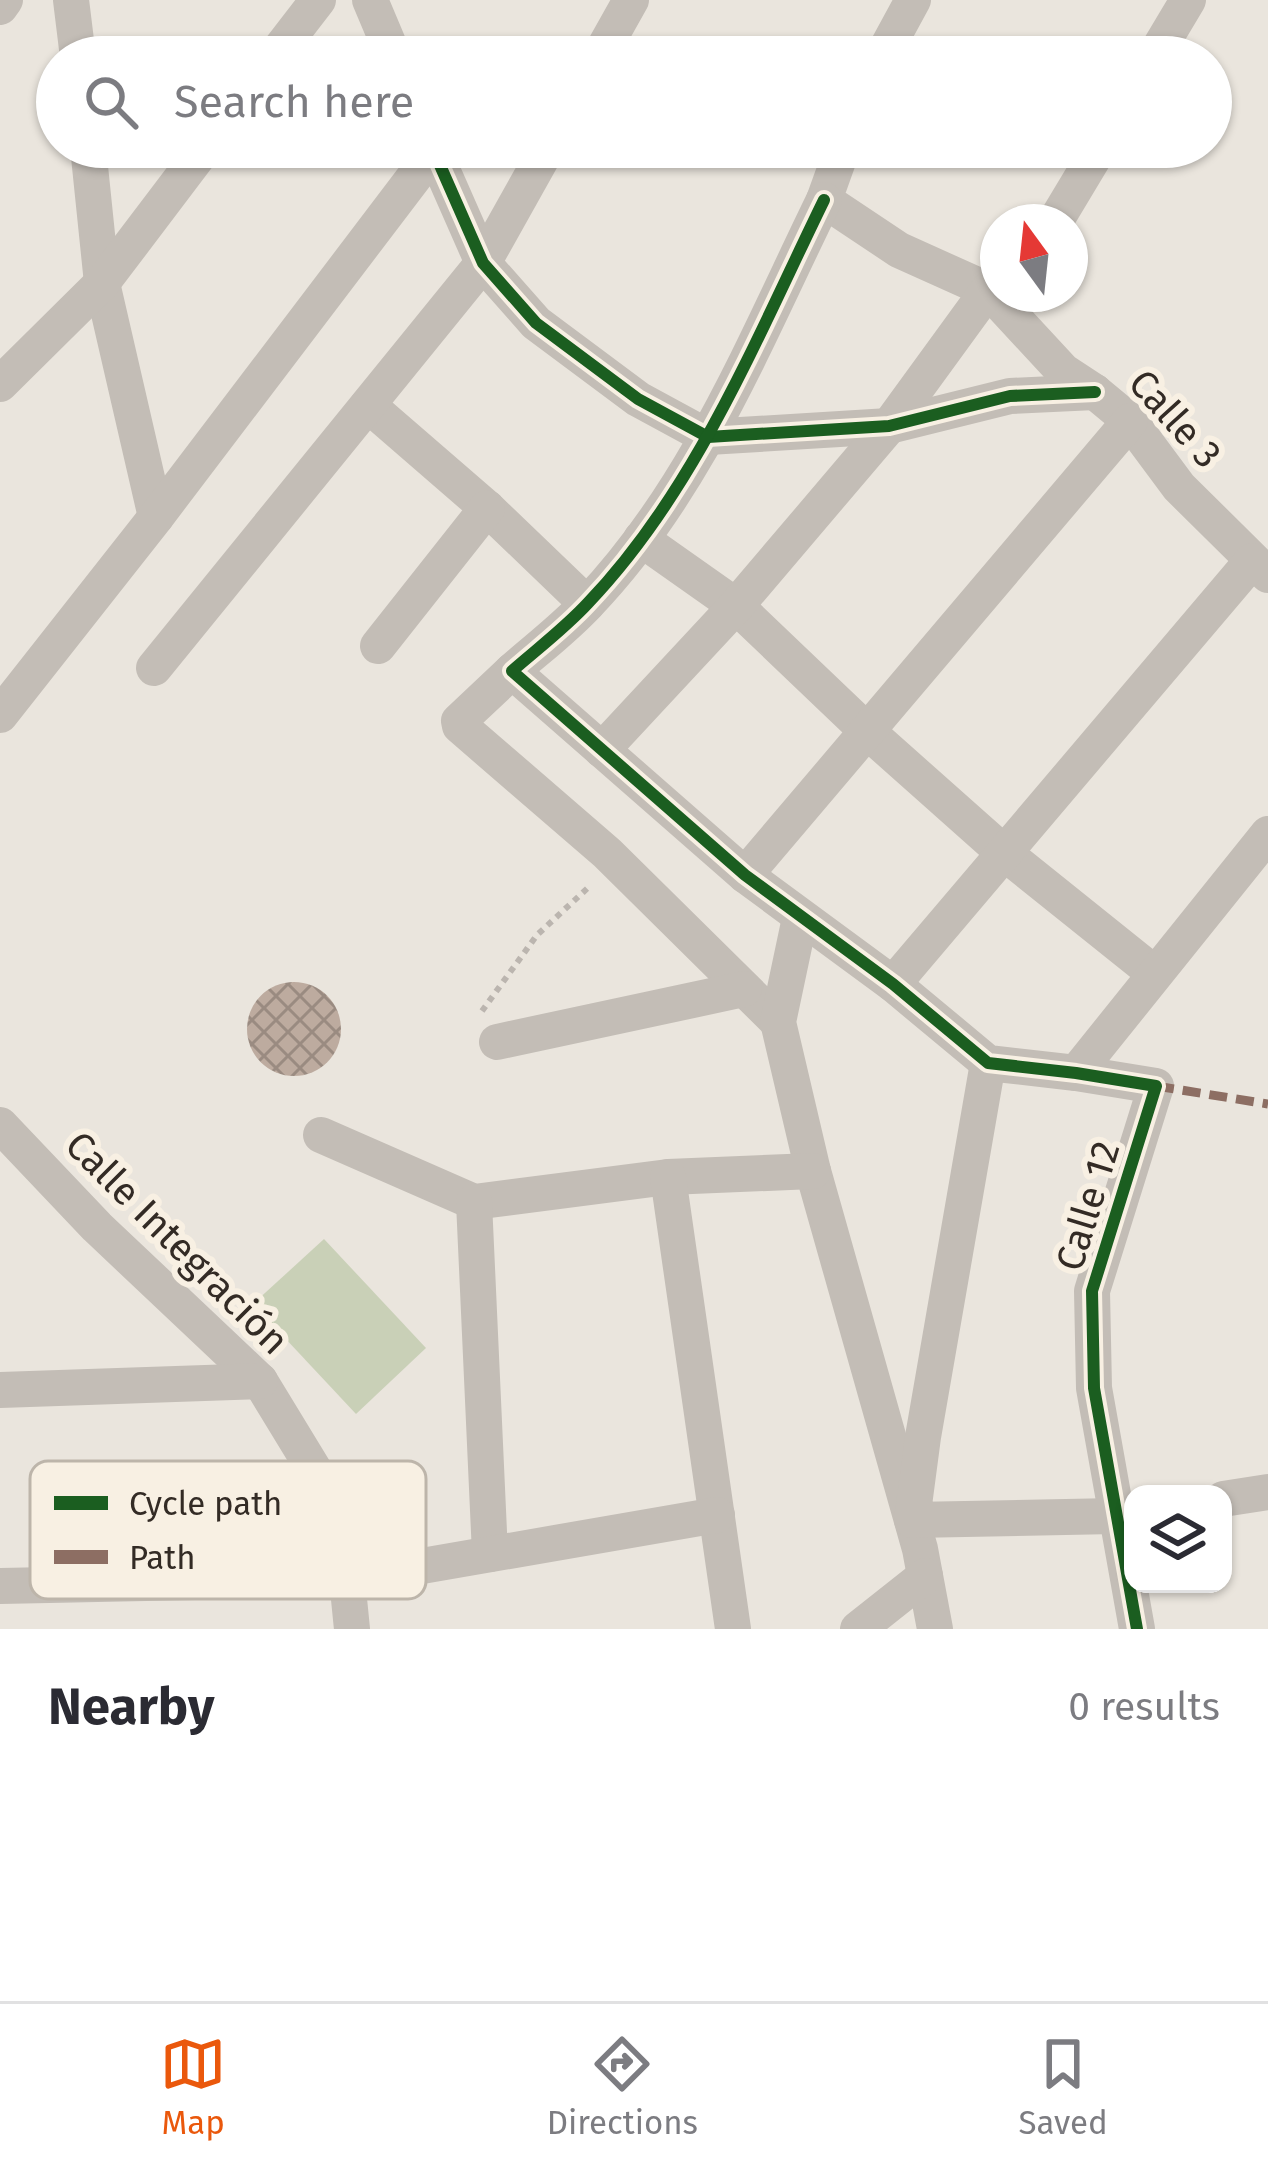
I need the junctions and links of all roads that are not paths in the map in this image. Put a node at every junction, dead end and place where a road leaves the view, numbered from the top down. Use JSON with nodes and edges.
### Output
{"nodes":[{"id":1,"x":70,"y":0,"type":"edge"},
{"id":2,"x":318,"y":0,"type":"edge"},
{"id":3,"x":370,"y":0,"type":"edge"},
{"id":4,"x":631,"y":0,"type":"edge"},
{"id":5,"x":913,"y":0,"type":"edge"},
{"id":6,"x":1188,"y":0,"type":"edge"},
{"id":7,"x":75,"y":36,"type":"edge"},
{"id":8,"x":290,"y":36,"type":"edge"},
{"id":9,"x":385,"y":36,"type":"edge"},
{"id":10,"x":611,"y":36,"type":"edge"},
{"id":11,"x":893,"y":36,"type":"edge"},
{"id":12,"x":1167,"y":36,"type":"edge"},
{"id":13,"x":90,"y":168,"type":"edge"},
{"id":14,"x":189,"y":168,"type":"edge"},
{"id":15,"x":419,"y":168,"type":"edge"},
{"id":16,"x":441,"y":168,"type":"edge"},
{"id":17,"x":536,"y":168,"type":"edge"},
{"id":18,"x":835,"y":168,"type":"edge"},
{"id":19,"x":1087,"y":168,"type":"edge"},
{"id":20,"x":824,"y":200,"type":"junction"},
{"id":21,"x":1066,"y":204,"type":"edge"},
{"id":22,"x":483,"y":263,"type":"junction"},
{"id":23,"x":980,"y":281,"type":"edge"},
{"id":24,"x":102,"y":283,"type":"junction"},
{"id":25,"x":980,"y":304,"type":"edge"},
{"id":26,"x":1014,"y":312,"type":"edge"},
{"id":27,"x":0,"y":384,"type":"edge"},
{"id":28,"x":1095,"y":392,"type":"junction"},
{"id":29,"x":368,"y":405,"type":"junction"},
{"id":30,"x":1130,"y":421,"type":"junction"},
{"id":31,"x":889,"y":426,"type":"junction"},
{"id":32,"x":708,"y":437,"type":"junction"},
{"id":33,"x":487,"y":508,"type":"junction"},
{"id":34,"x":155,"y":517,"type":"junction"},
{"id":35,"x":641,"y":539,"type":"junction"},
{"id":36,"x":1260,"y":568,"type":"edge"},
{"id":37,"x":587,"y":604,"type":"junction"},
{"id":38,"x":736,"y":606,"type":"junction"},
{"id":39,"x":378,"y":646,"type":"dead end"},
{"id":40,"x":154,"y":668,"type":"dead end"},
{"id":41,"x":512,"y":671,"type":"junction"},
{"id":42,"x":0,"y":715,"type":"edge"},
{"id":43,"x":868,"y":732,"type":"junction"},
{"id":44,"x":602,"y":750,"type":"junction"},
{"id":45,"x":1268,"y":834,"type":"edge"},
{"id":46,"x":1003,"y":852,"type":"junction"},
{"id":47,"x":746,"y":875,"type":"junction"},
{"id":48,"x":800,"y":918,"type":"junction"},
{"id":49,"x":1154,"y":973,"type":"junction"},
{"id":50,"x":893,"y":985,"type":"junction"},
{"id":51,"x":744,"y":989,"type":"junction"},
{"id":52,"x":778,"y":1022,"type":"junction"},
{"id":53,"x":485,"y":1033,"type":"road end"},
{"id":54,"x":988,"y":1063,"type":"junction"},
{"id":55,"x":1076,"y":1072,"type":"junction"},
{"id":56,"x":0,"y":1125,"type":"edge"},
{"id":57,"x":321,"y":1135,"type":"dead end"},
{"id":58,"x":813,"y":1171,"type":"junction"},
{"id":59,"x":668,"y":1178,"type":"junction"},
{"id":60,"x":474,"y":1202,"type":"junction"},
{"id":61,"x":260,"y":1381,"type":"junction"},
{"id":62,"x":0,"y":1390,"type":"edge"},
{"id":63,"x":309,"y":1461,"type":"edge"},
{"id":64,"x":1268,"y":1492,"type":"edge"},
{"id":65,"x":1232,"y":1498,"type":"edge"},
{"id":66,"x":1124,"y":1514,"type":"edge"},
{"id":67,"x":717,"y":1515,"type":"junction"},
{"id":68,"x":912,"y":1520,"type":"junction"},
{"id":69,"x":490,"y":1555,"type":"junction"},
{"id":70,"x":426,"y":1566,"type":"edge"},
{"id":71,"x":925,"y":1576,"type":"junction"},
{"id":72,"x":30,"y":1585,"type":"edge"},
{"id":73,"x":0,"y":1586,"type":"edge"},
{"id":74,"x":1133,"y":1593,"type":"edge"},
{"id":75,"x":349,"y":1599,"type":"edge"},
{"id":76,"x":352,"y":1629,"type":"edge"},
{"id":77,"x":733,"y":1629,"type":"edge"},
{"id":78,"x":859,"y":1629,"type":"edge"},
{"id":79,"x":934,"y":1629,"type":"edge"},
{"id":80,"x":1137,"y":1629,"type":"edge"}],
"edges":[{"from":1,"to":7,"type":"street"},
{"from":2,"to":8,"type":"street"},
{"from":3,"to":9,"type":"street"},
{"from":4,"to":10,"type":"street"},
{"from":5,"to":11,"type":"street"},
{"from":6,"to":12,"type":"street"},
{"from":13,"to":24,"type":"street"},
{"from":14,"to":24,"type":"street"},
{"from":15,"to":34,"type":"street"},
{"from":16,"to":22,"type":"street"},
{"from":17,"to":22,"type":"street"},
{"from":18,"to":20,"type":"street"},
{"from":19,"to":21,"type":"street"},
{"from":20,"to":23,"type":"street","name":"Calle 3"},
{"from":20,"to":32,"type":"street"},
{"from":22,"to":29,"type":"street"},
{"from":22,"to":32,"type":"street"},
{"from":24,"to":27,"type":"street"},
{"from":24,"to":34,"type":"street"},
{"from":25,"to":31,"type":"street"},
{"from":26,"to":28,"type":"street","name":"Calle 3"},
{"from":28,"to":30,"type":"street","name":"Calle 3"},
{"from":28,"to":31,"type":"street"},
{"from":29,"to":33,"type":"street"},
{"from":29,"to":40,"type":"street"},
{"from":30,"to":36,"type":"street","name":"Calle 3"},
{"from":30,"to":43,"type":"street"},
{"from":31,"to":32,"type":"street"},
{"from":31,"to":38,"type":"street"},
{"from":32,"to":35,"type":"street"},
{"from":33,"to":37,"type":"street"},
{"from":33,"to":39,"type":"street"},
{"from":34,"to":42,"type":"street"},
{"from":35,"to":37,"type":"street"},
{"from":35,"to":38,"type":"street"},
{"from":36,"to":46,"type":"street"},
{"from":37,"to":41,"type":"street"},
{"from":38,"to":43,"type":"street"},
{"from":38,"to":44,"type":"street"},
{"from":41,"to":44,"type":"street"},
{"from":41,"to":51,"type":"street"},
{"from":43,"to":46,"type":"street"},
{"from":43,"to":47,"type":"street"},
{"from":44,"to":47,"type":"street"},
{"from":45,"to":49,"type":"street"},
{"from":46,"to":49,"type":"street"},
{"from":46,"to":50,"type":"street"},
{"from":47,"to":48,"type":"street"},
{"from":48,"to":50,"type":"street"},
{"from":48,"to":52,"type":"street"},
{"from":49,"to":55,"type":"street"},
{"from":50,"to":54,"type":"street"},
{"from":51,"to":52,"type":"street"},
{"from":51,"to":53,"type":"street"},
{"from":52,"to":58,"type":"street"},
{"from":54,"to":55,"type":"street"},
{"from":54,"to":68,"type":"street"},
{"from":55,"to":66,"type":"street","name":"Calle 12"},
{"from":56,"to":61,"type":"street","name":"Calle Integración"},
{"from":57,"to":60,"type":"street"},
{"from":58,"to":59,"type":"street"},
{"from":58,"to":68,"type":"street"},
{"from":59,"to":60,"type":"street"},
{"from":59,"to":67,"type":"street"},
{"from":60,"to":69,"type":"street"},
{"from":61,"to":62,"type":"street"},
{"from":61,"to":63,"type":"street","name":"Calle Integración"},
{"from":64,"to":65,"type":"street"},
{"from":66,"to":68,"type":"street"},
{"from":67,"to":69,"type":"street"},
{"from":67,"to":77,"type":"street"},
{"from":68,"to":71,"type":"street"},
{"from":69,"to":70,"type":"street"},
{"from":71,"to":78,"type":"street"},
{"from":71,"to":79,"type":"street"},
{"from":72,"to":73,"type":"street"},
{"from":74,"to":80,"type":"street","name":"Calle 12"},
{"from":75,"to":76,"type":"street","name":"Calle Integración"}]}
